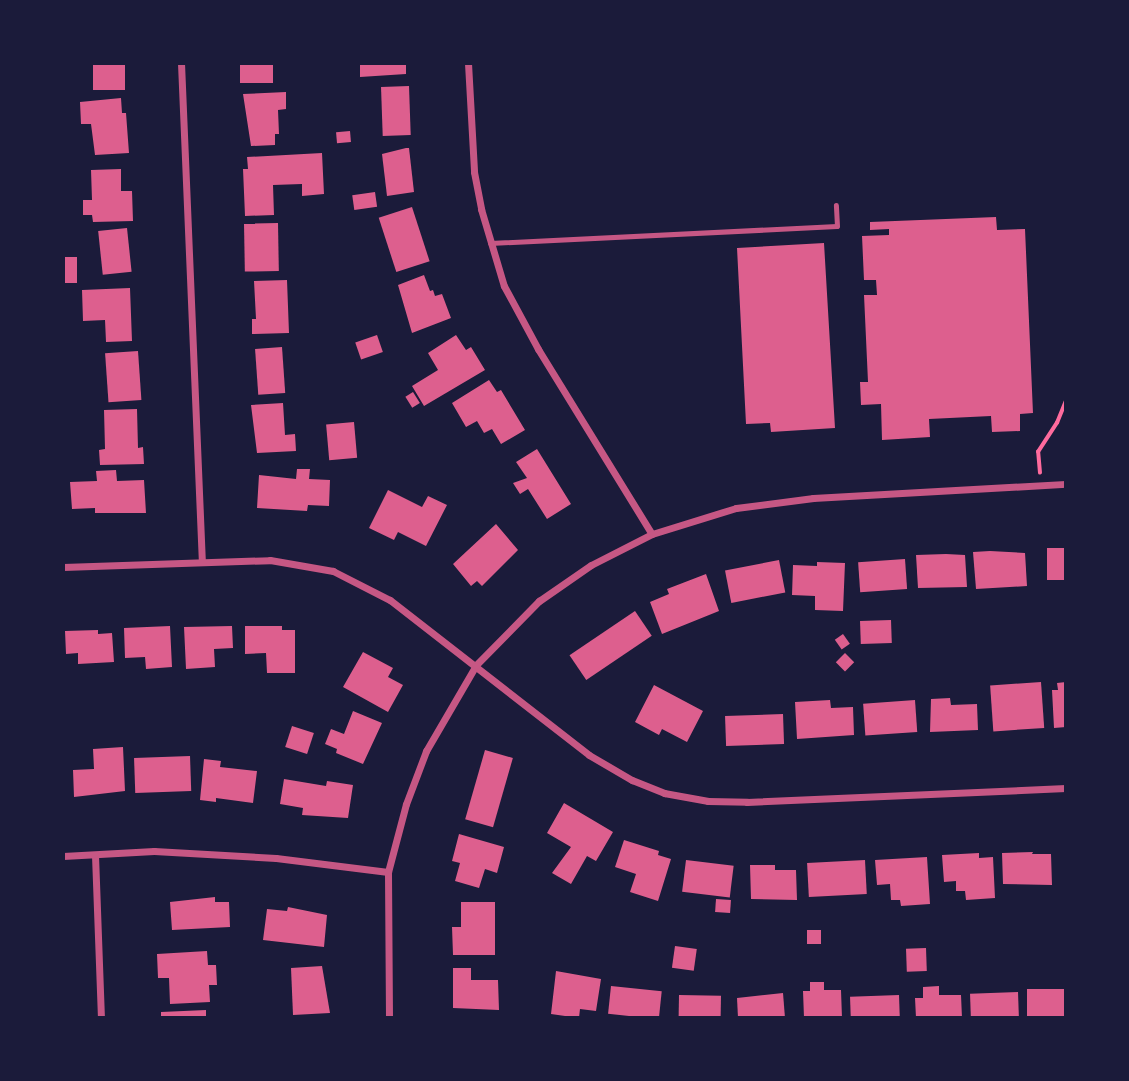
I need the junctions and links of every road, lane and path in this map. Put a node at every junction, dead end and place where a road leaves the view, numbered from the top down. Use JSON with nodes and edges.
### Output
{"nodes":[{"id":1,"x":181,"y":63,"type":"edge"},
{"id":2,"x":468,"y":63,"type":"edge"},
{"id":3,"x":836,"y":205,"type":"dead end"},
{"id":4,"x":490,"y":243,"type":"junction"},
{"id":5,"x":1066,"y":401,"type":"edge"},
{"id":6,"x":1066,"y":484,"type":"edge"},
{"id":7,"x":1041,"y":486,"type":"junction"},
{"id":8,"x":652,"y":534,"type":"junction"},
{"id":9,"x":202,"y":561,"type":"junction"},
{"id":10,"x":63,"y":567,"type":"edge"},
{"id":11,"x":476,"y":665,"type":"junction"},
{"id":12,"x":1066,"y":788,"type":"edge"},
{"id":13,"x":95,"y":855,"type":"junction"},
{"id":14,"x":63,"y":856,"type":"edge"},
{"id":15,"x":388,"y":872,"type":"junction"},
{"id":16,"x":101,"y":1018,"type":"edge"},
{"id":17,"x":389,"y":1018,"type":"edge"}],
"edges":[{"from":1,"to":9,"type":"street"},
{"from":2,"to":4,"type":"street"},
{"from":3,"to":4,"type":"lane"},
{"from":4,"to":8,"type":"street"},
{"from":5,"to":7,"type":"path"},
{"from":6,"to":7,"type":"street"},
{"from":7,"to":8,"type":"street"},
{"from":8,"to":11,"type":"street"},
{"from":9,"to":10,"type":"street"},
{"from":9,"to":11,"type":"street"},
{"from":11,"to":12,"type":"street"},
{"from":11,"to":15,"type":"street"},
{"from":13,"to":14,"type":"street"},
{"from":13,"to":15,"type":"street"},
{"from":13,"to":16,"type":"street"},
{"from":15,"to":17,"type":"street"}]}
